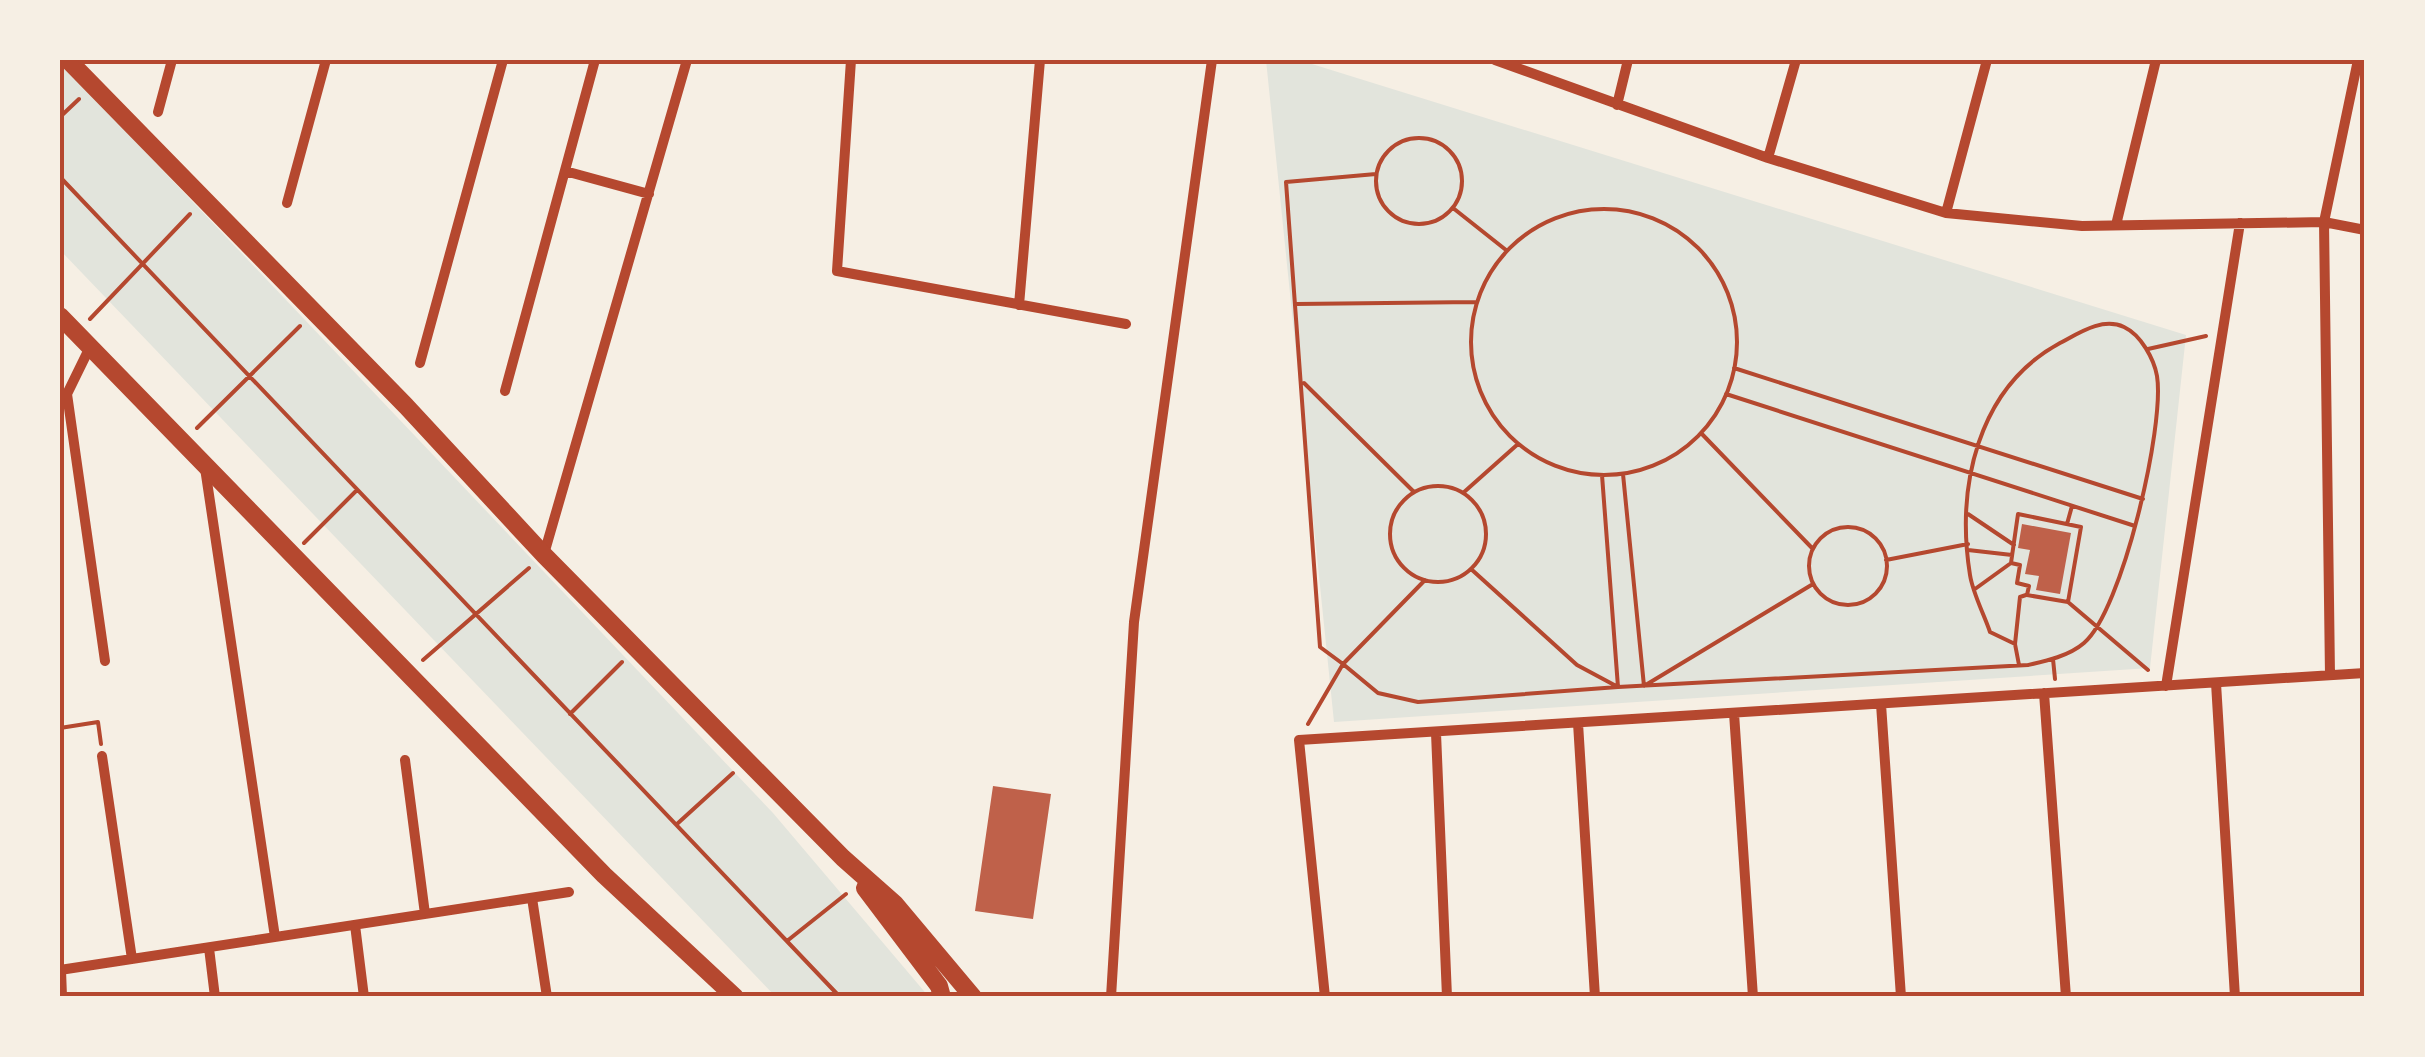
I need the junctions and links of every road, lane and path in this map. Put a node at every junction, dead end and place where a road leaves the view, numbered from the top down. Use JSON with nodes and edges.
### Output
{"nodes":[{"id":1,"x":68,"y":60,"type":"edge"},
{"id":2,"x":172,"y":60,"type":"edge"},
{"id":3,"x":326,"y":60,"type":"edge"},
{"id":4,"x":503,"y":60,"type":"edge"},
{"id":5,"x":595,"y":60,"type":"edge"},
{"id":6,"x":687,"y":60,"type":"edge"},
{"id":7,"x":851,"y":60,"type":"edge"},
{"id":8,"x":1040,"y":60,"type":"edge"},
{"id":9,"x":1212,"y":60,"type":"edge"},
{"id":10,"x":1495,"y":60,"type":"edge"},
{"id":11,"x":1628,"y":60,"type":"edge"},
{"id":12,"x":1796,"y":60,"type":"edge"},
{"id":13,"x":1987,"y":60,"type":"edge"},
{"id":14,"x":2156,"y":60,"type":"edge"},
{"id":15,"x":2358,"y":60,"type":"edge"},
{"id":16,"x":93,"y":86,"type":"junction"},
{"id":17,"x":1617,"y":104,"type":"junction"},
{"id":18,"x":158,"y":112,"type":"dead end"},
{"id":19,"x":60,"y":117,"type":"edge"},
{"id":20,"x":1768,"y":158,"type":"junction"},
{"id":21,"x":565,"y":170,"type":"junction"},
{"id":22,"x":1376,"y":174,"type":"junction"},
{"id":23,"x":60,"y":177,"type":"edge"},
{"id":24,"x":649,"y":194,"type":"junction"},
{"id":25,"x":204,"y":200,"type":"junction"},
{"id":26,"x":287,"y":204,"type":"dead end"},
{"id":27,"x":1453,"y":208,"type":"junction"},
{"id":28,"x":1946,"y":214,"type":"junction"},
{"id":29,"x":2324,"y":222,"type":"junction"},
{"id":30,"x":2240,"y":223,"type":"junction"},
{"id":31,"x":2116,"y":225,"type":"junction"},
{"id":32,"x":2365,"y":230,"type":"edge"},
{"id":33,"x":1506,"y":250,"type":"junction"},
{"id":34,"x":143,"y":264,"type":"junction"},
{"id":35,"x":1476,"y":302,"type":"junction"},
{"id":36,"x":1294,"y":304,"type":"junction"},
{"id":37,"x":1019,"y":305,"type":"junction"},
{"id":38,"x":314,"y":312,"type":"junction"},
{"id":39,"x":60,"y":316,"type":"edge"},
{"id":40,"x":1126,"y":324,"type":"dead end"},
{"id":41,"x":2223,"y":332,"type":"junction"},
{"id":42,"x":83,"y":340,"type":"junction"},
{"id":43,"x":2148,"y":349,"type":"junction"},
{"id":44,"x":420,"y":364,"type":"dead end"},
{"id":45,"x":1734,"y":368,"type":"junction"},
{"id":46,"x":250,"y":376,"type":"junction"},
{"id":47,"x":1302,"y":382,"type":"junction"},
{"id":48,"x":505,"y":391,"type":"dead end"},
{"id":49,"x":1726,"y":394,"type":"junction"},
{"id":50,"x":1701,"y":432,"type":"junction"},
{"id":51,"x":182,"y":442,"type":"junction"},
{"id":52,"x":1518,"y":444,"type":"junction"},
{"id":53,"x":1978,"y":446,"type":"junction"},
{"id":54,"x":204,"y":466,"type":"junction"},
{"id":55,"x":1623,"y":474,"type":"junction"},
{"id":56,"x":1972,"y":474,"type":"junction"},
{"id":57,"x":1602,"y":475,"type":"junction"},
{"id":58,"x":357,"y":490,"type":"junction"},
{"id":59,"x":1414,"y":492,"type":"junction"},
{"id":60,"x":1463,"y":493,"type":"junction"},
{"id":61,"x":2143,"y":498,"type":"junction"},
{"id":62,"x":2072,"y":506,"type":"junction"},
{"id":63,"x":1968,"y":514,"type":"junction"},
{"id":64,"x":2068,"y":524,"type":"junction"},
{"id":65,"x":2135,"y":526,"type":"junction"},
{"id":66,"x":2014,"y":545,"type":"junction"},
{"id":67,"x":1968,"y":547,"type":"junction"},
{"id":68,"x":1812,"y":548,"type":"junction"},
{"id":69,"x":292,"y":555,"type":"junction"},
{"id":70,"x":544,"y":555,"type":"junction"},
{"id":71,"x":2012,"y":555,"type":"junction"},
{"id":72,"x":1886,"y":560,"type":"junction"},
{"id":73,"x":2011,"y":562,"type":"junction"},
{"id":74,"x":1471,"y":569,"type":"junction"},
{"id":75,"x":1424,"y":580,"type":"junction"},
{"id":76,"x":1812,"y":584,"type":"junction"},
{"id":77,"x":1975,"y":589,"type":"junction"},
{"id":78,"x":2027,"y":595,"type":"junction"},
{"id":79,"x":2068,"y":602,"type":"junction"},
{"id":80,"x":476,"y":615,"type":"junction"},
{"id":81,"x":2097,"y":623,"type":"junction"},
{"id":82,"x":2015,"y":644,"type":"junction"},
{"id":83,"x":636,"y":648,"type":"junction"},
{"id":84,"x":105,"y":661,"type":"dead end"},
{"id":85,"x":1343,"y":664,"type":"junction"},
{"id":86,"x":2019,"y":665,"type":"junction"},
{"id":87,"x":2365,"y":672,"type":"edge"},
{"id":88,"x":408,"y":674,"type":"junction"},
{"id":89,"x":2330,"y":676,"type":"junction"},
{"id":90,"x":2216,"y":683,"type":"junction"},
{"id":91,"x":1618,"y":686,"type":"junction"},
{"id":92,"x":1644,"y":686,"type":"junction"},
{"id":93,"x":2166,"y":686,"type":"junction"},
{"id":94,"x":2044,"y":694,"type":"junction"},
{"id":95,"x":1881,"y":704,"type":"junction"},
{"id":96,"x":1734,"y":713,"type":"junction"},
{"id":97,"x":570,"y":714,"type":"junction"},
{"id":98,"x":1578,"y":722,"type":"junction"},
{"id":99,"x":60,"y":728,"type":"edge"},
{"id":100,"x":1436,"y":734,"type":"junction"},
{"id":101,"x":1299,"y":740,"type":"junction"},
{"id":102,"x":102,"y":756,"type":"joint"},
{"id":103,"x":747,"y":759,"type":"junction"},
{"id":104,"x":405,"y":760,"type":"dead end"},
{"id":105,"x":676,"y":825,"type":"junction"},
{"id":106,"x":843,"y":858,"type":"junction"},
{"id":107,"x":860,"y":882,"type":"junction"},
{"id":108,"x":570,"y":892,"type":"dead end"},
{"id":109,"x":532,"y":898,"type":"junction"},
{"id":110,"x":425,"y":914,"type":"junction"},
{"id":111,"x":355,"y":925,"type":"junction"},
{"id":112,"x":275,"y":937,"type":"junction"},
{"id":113,"x":787,"y":941,"type":"junction"},
{"id":114,"x":209,"y":948,"type":"junction"},
{"id":115,"x":132,"y":959,"type":"junction"},
{"id":116,"x":60,"y":970,"type":"edge"},
{"id":117,"x":62,"y":997,"type":"edge"},
{"id":118,"x":215,"y":997,"type":"edge"},
{"id":119,"x":364,"y":997,"type":"edge"},
{"id":120,"x":547,"y":997,"type":"edge"},
{"id":121,"x":735,"y":997,"type":"edge"},
{"id":122,"x":840,"y":997,"type":"edge"},
{"id":123,"x":942,"y":997,"type":"edge"},
{"id":124,"x":972,"y":997,"type":"edge"},
{"id":125,"x":1111,"y":997,"type":"edge"},
{"id":126,"x":1324,"y":997,"type":"edge"},
{"id":127,"x":1448,"y":997,"type":"edge"},
{"id":128,"x":1595,"y":997,"type":"edge"},
{"id":129,"x":1753,"y":997,"type":"edge"},
{"id":130,"x":1900,"y":997,"type":"edge"},
{"id":131,"x":2066,"y":997,"type":"edge"},
{"id":132,"x":2234,"y":997,"type":"edge"}],
"edges":[{"from":1,"to":16,"type":"main road"},
{"from":2,"to":18,"type":"street"},
{"from":3,"to":26,"type":"street"},
{"from":4,"to":44,"type":"street"},
{"from":5,"to":21,"type":"street"},
{"from":6,"to":24,"type":"street"},
{"from":7,"to":37,"type":"street"},
{"from":8,"to":37,"type":"street"},
{"from":9,"to":125,"type":"street"},
{"from":10,"to":17,"type":"street"},
{"from":11,"to":17,"type":"street"},
{"from":12,"to":20,"type":"street"},
{"from":13,"to":28,"type":"street"},
{"from":14,"to":31,"type":"street"},
{"from":15,"to":29,"type":"street"},
{"from":16,"to":19,"type":"path"},
{"from":16,"to":25,"type":"main road"},
{"from":17,"to":20,"type":"street"},
{"from":20,"to":28,"type":"street"},
{"from":21,"to":24,"type":"street"},
{"from":21,"to":48,"type":"street"},
{"from":22,"to":27,"type":"path"},
{"from":22,"to":27,"type":"path"},
{"from":22,"to":36,"type":"path"},
{"from":23,"to":34,"type":"path"},
{"from":24,"to":70,"type":"street"},
{"from":25,"to":34,"type":"path"},
{"from":25,"to":38,"type":"main road"},
{"from":27,"to":33,"type":"path"},
{"from":28,"to":31,"type":"street"},
{"from":29,"to":30,"type":"street"},
{"from":29,"to":32,"type":"street"},
{"from":29,"to":89,"type":"street"},
{"from":30,"to":31,"type":"street"},
{"from":30,"to":41,"type":"street"},
{"from":33,"to":35,"type":"path"},
{"from":33,"to":45,"type":"path"},
{"from":34,"to":42,"type":"path"},
{"from":34,"to":46,"type":"path"},
{"from":35,"to":36,"type":"path"},
{"from":35,"to":52,"type":"path"},
{"from":36,"to":47,"type":"path"},
{"from":37,"to":40,"type":"street"},
{"from":38,"to":46,"type":"path"},
{"from":38,"to":70,"type":"main road"},
{"from":39,"to":42,"type":"main road"},
{"from":41,"to":43,"type":"path"},
{"from":41,"to":93,"type":"street"},
{"from":42,"to":51,"type":"main road"},
{"from":42,"to":84,"type":"street"},
{"from":43,"to":53,"type":"path"},
{"from":43,"to":61,"type":"path"},
{"from":45,"to":49,"type":"path"},
{"from":45,"to":53,"type":"path"},
{"from":46,"to":51,"type":"path"},
{"from":46,"to":58,"type":"path"},
{"from":47,"to":59,"type":"path"},
{"from":47,"to":85,"type":"path"},
{"from":49,"to":50,"type":"path"},
{"from":49,"to":56,"type":"path"},
{"from":50,"to":55,"type":"path"},
{"from":50,"to":68,"type":"path"},
{"from":51,"to":54,"type":"main road"},
{"from":52,"to":57,"type":"path"},
{"from":52,"to":60,"type":"path"},
{"from":53,"to":56,"type":"path"},
{"from":53,"to":61,"type":"path"},
{"from":54,"to":69,"type":"main road"},
{"from":54,"to":112,"type":"street"},
{"from":55,"to":57,"type":"path"},
{"from":55,"to":92,"type":"path"},
{"from":56,"to":62,"type":"path"},
{"from":56,"to":63,"type":"path"},
{"from":57,"to":91,"type":"path"},
{"from":58,"to":69,"type":"path"},
{"from":58,"to":80,"type":"path"},
{"from":59,"to":60,"type":"path"},
{"from":59,"to":75,"type":"path"},
{"from":60,"to":74,"type":"path"},
{"from":61,"to":65,"type":"path"},
{"from":62,"to":64,"type":"path"},
{"from":62,"to":65,"type":"path"},
{"from":63,"to":66,"type":"path"},
{"from":63,"to":67,"type":"path"},
{"from":64,"to":66,"type":"path"},
{"from":64,"to":79,"type":"path"},
{"from":65,"to":81,"type":"path"},
{"from":66,"to":71,"type":"path"},
{"from":67,"to":71,"type":"path"},
{"from":67,"to":72,"type":"path"},
{"from":67,"to":77,"type":"path"},
{"from":68,"to":72,"type":"path"},
{"from":68,"to":76,"type":"path"},
{"from":69,"to":88,"type":"main road"},
{"from":70,"to":80,"type":"path"},
{"from":70,"to":83,"type":"main road"},
{"from":71,"to":73,"type":"path"},
{"from":72,"to":76,"type":"path"},
{"from":73,"to":77,"type":"path"},
{"from":73,"to":78,"type":"path"},
{"from":74,"to":75,"type":"path"},
{"from":74,"to":91,"type":"path"},
{"from":75,"to":85,"type":"path"},
{"from":76,"to":92,"type":"path"},
{"from":77,"to":82,"type":"path"},
{"from":78,"to":79,"type":"path"},
{"from":78,"to":82,"type":"path"},
{"from":79,"to":81,"type":"path"},
{"from":80,"to":88,"type":"path"},
{"from":80,"to":97,"type":"path"},
{"from":81,"to":86,"type":"path"},
{"from":81,"to":93,"type":"path"},
{"from":82,"to":86,"type":"path"},
{"from":83,"to":97,"type":"path"},
{"from":83,"to":103,"type":"main road"},
{"from":85,"to":91,"type":"path"},
{"from":85,"to":101,"type":"path"},
{"from":86,"to":92,"type":"path"},
{"from":87,"to":89,"type":"street"},
{"from":88,"to":121,"type":"main road"},
{"from":89,"to":90,"type":"street"},
{"from":90,"to":93,"type":"street"},
{"from":90,"to":132,"type":"street"},
{"from":91,"to":92,"type":"path"},
{"from":93,"to":94,"type":"street"},
{"from":94,"to":95,"type":"street"},
{"from":94,"to":131,"type":"street"},
{"from":95,"to":96,"type":"street"},
{"from":95,"to":130,"type":"street"},
{"from":96,"to":98,"type":"street"},
{"from":96,"to":129,"type":"street"},
{"from":97,"to":105,"type":"path"},
{"from":98,"to":100,"type":"street"},
{"from":98,"to":128,"type":"street"},
{"from":99,"to":102,"type":"path"},
{"from":100,"to":101,"type":"street"},
{"from":100,"to":127,"type":"street"},
{"from":101,"to":126,"type":"street"},
{"from":102,"to":115,"type":"street"},
{"from":103,"to":105,"type":"path"},
{"from":103,"to":106,"type":"main road"},
{"from":104,"to":110,"type":"street"},
{"from":105,"to":113,"type":"path"},
{"from":106,"to":107,"type":"main road"},
{"from":106,"to":124,"type":"main road"},
{"from":107,"to":113,"type":"path"},
{"from":107,"to":123,"type":"main road"},
{"from":108,"to":109,"type":"street"},
{"from":109,"to":110,"type":"street"},
{"from":109,"to":120,"type":"street"},
{"from":110,"to":111,"type":"street"},
{"from":111,"to":112,"type":"street"},
{"from":111,"to":119,"type":"street"},
{"from":112,"to":114,"type":"street"},
{"from":113,"to":122,"type":"path"},
{"from":114,"to":115,"type":"street"},
{"from":114,"to":118,"type":"street"},
{"from":115,"to":116,"type":"street"},
{"from":116,"to":117,"type":"street"}]}
